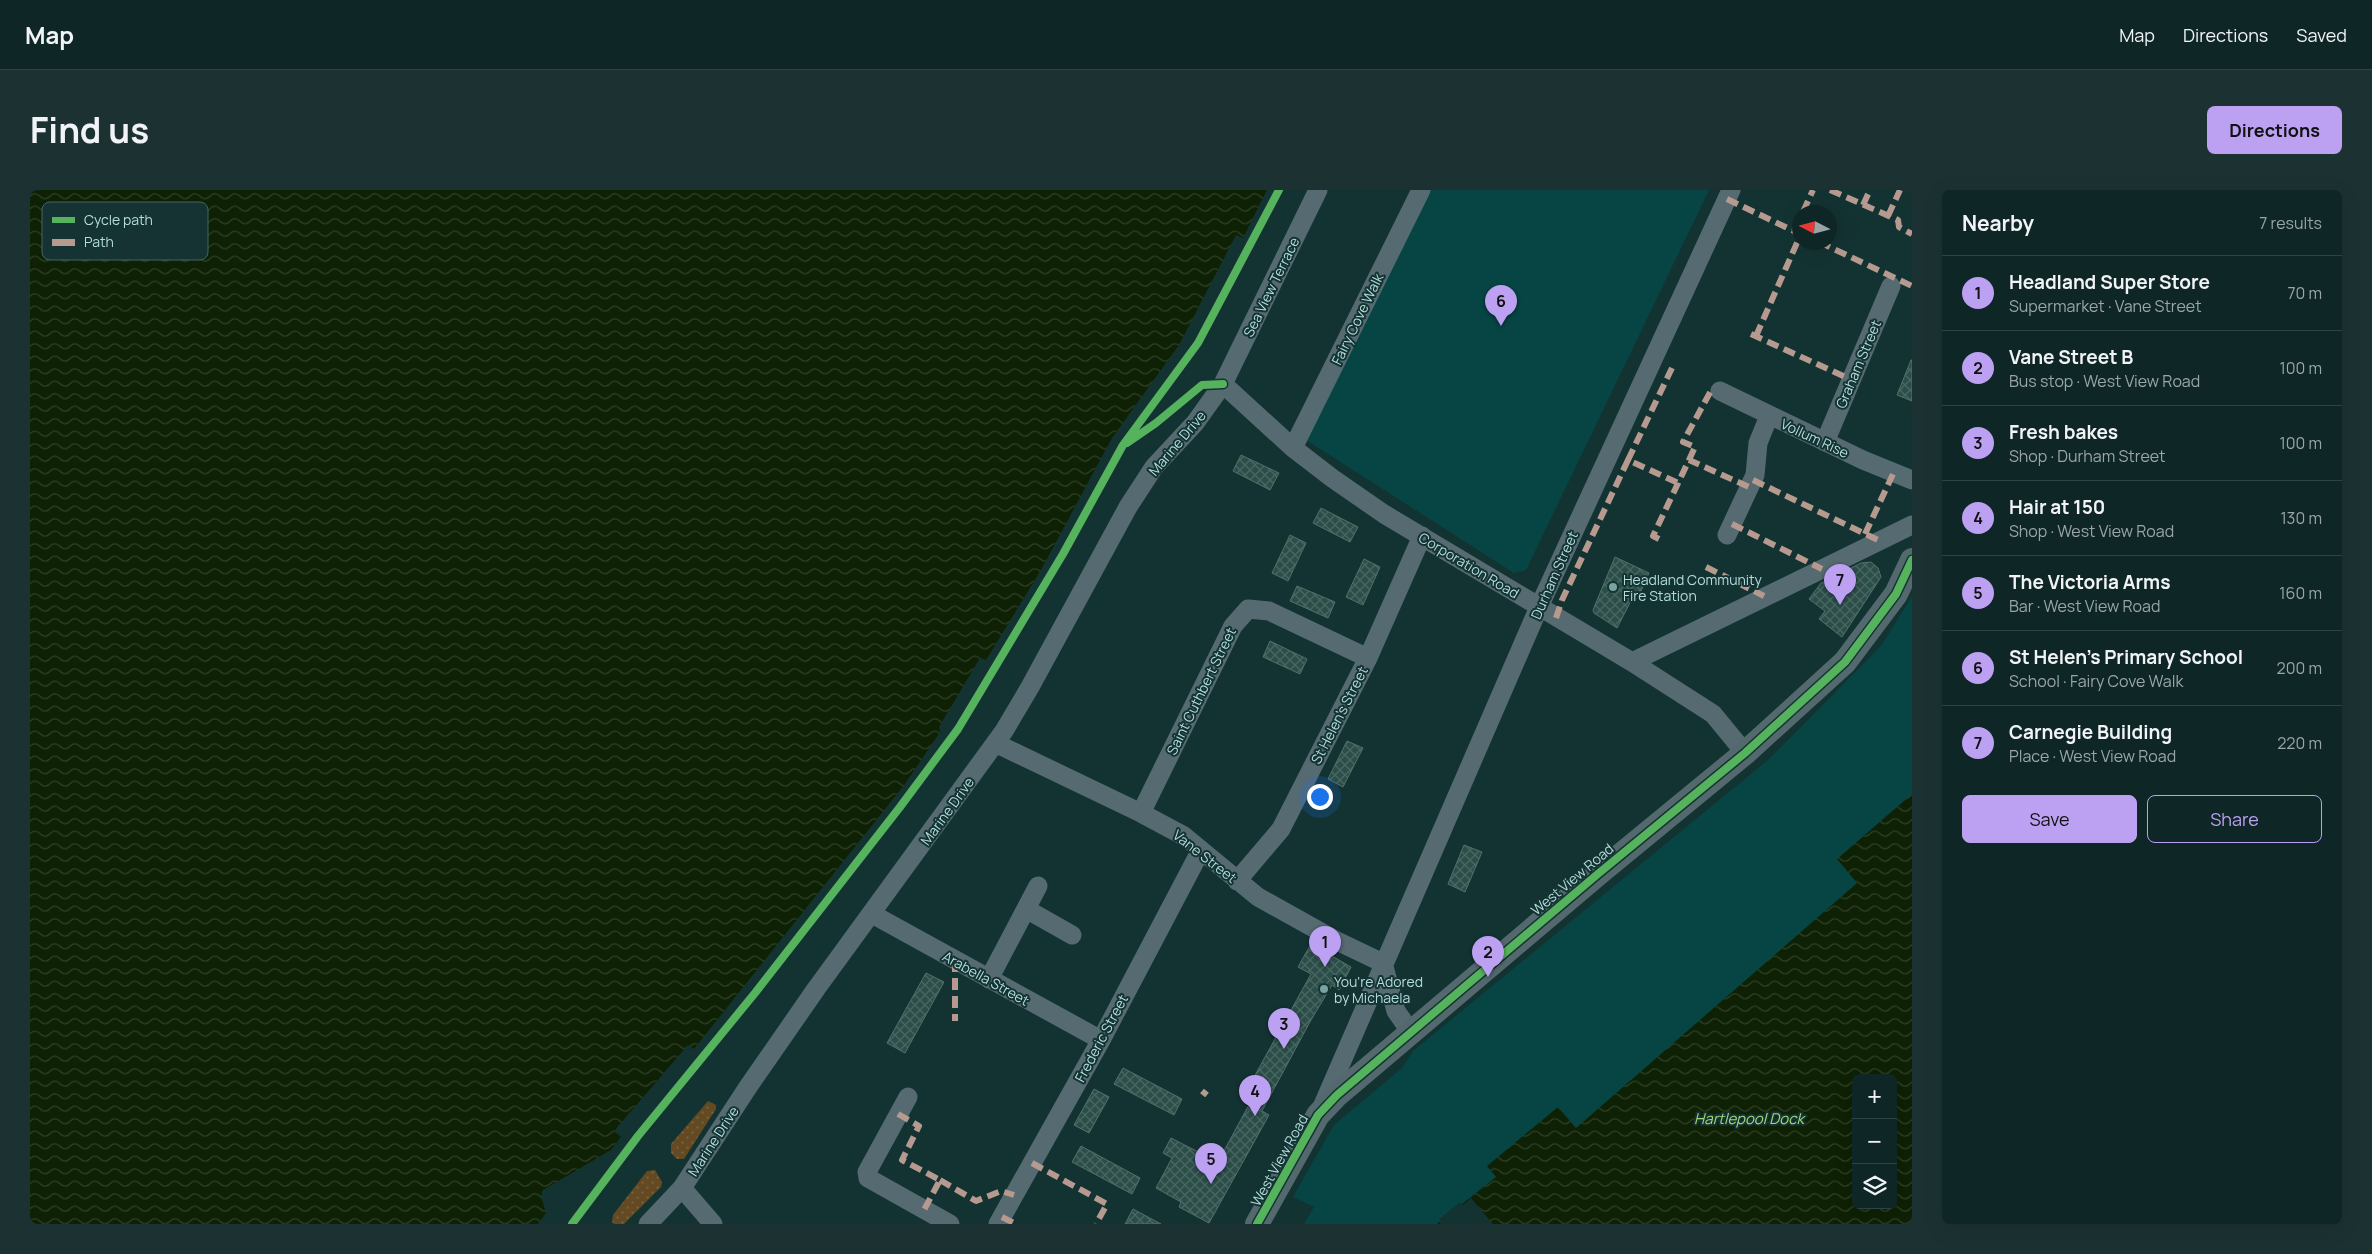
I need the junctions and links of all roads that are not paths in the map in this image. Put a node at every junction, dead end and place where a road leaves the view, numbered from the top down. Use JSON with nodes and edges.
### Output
{"nodes":[{"id":1,"x":1318,"y":190,"type":"edge"},
{"id":2,"x":1421,"y":190,"type":"edge"},
{"id":3,"x":1731,"y":190,"type":"edge"},
{"id":4,"x":1891,"y":286,"type":"dead end"},
{"id":5,"x":1223,"y":384,"type":"junction"},
{"id":6,"x":1720,"y":391,"type":"dead end"},
{"id":7,"x":1769,"y":416,"type":"junction"},
{"id":8,"x":1826,"y":442,"type":"junction"},
{"id":9,"x":1293,"y":448,"type":"junction"},
{"id":10,"x":1912,"y":480,"type":"edge"},
{"id":11,"x":1912,"y":525,"type":"edge"},
{"id":12,"x":1727,"y":535,"type":"dead end"},
{"id":13,"x":1422,"y":536,"type":"junction"},
{"id":14,"x":1912,"y":560,"type":"edge"},
{"id":15,"x":1539,"y":607,"type":"junction"},
{"id":16,"x":1368,"y":658,"type":"junction"},
{"id":17,"x":1632,"y":662,"type":"junction"},
{"id":18,"x":995,"y":743,"type":"junction"},
{"id":19,"x":1746,"y":753,"type":"junction"},
{"id":20,"x":1141,"y":813,"type":"junction"},
{"id":21,"x":1201,"y":850,"type":"junction"},
{"id":22,"x":1237,"y":881,"type":"junction"},
{"id":23,"x":1038,"y":886,"type":"dead end"},
{"id":24,"x":1026,"y":909,"type":"junction"},
{"id":25,"x":872,"y":914,"type":"junction"},
{"id":26,"x":1072,"y":935,"type":"dead end"},
{"id":27,"x":1383,"y":963,"type":"junction"},
{"id":28,"x":989,"y":980,"type":"junction"},
{"id":29,"x":1410,"y":1031,"type":"junction"},
{"id":30,"x":1101,"y":1040,"type":"junction"},
{"id":31,"x":908,"y":1097,"type":"dead end"},
{"id":32,"x":1318,"y":1115,"type":"junction"},
{"id":33,"x":682,"y":1188,"type":"junction"},
{"id":34,"x":648,"y":1224,"type":"edge"},
{"id":35,"x":713,"y":1224,"type":"edge"},
{"id":36,"x":950,"y":1224,"type":"edge"},
{"id":37,"x":998,"y":1224,"type":"edge"},
{"id":38,"x":1257,"y":1224,"type":"edge"}],
"edges":[{"from":1,"to":5,"type":"street","name":"Sea View Terrace"},
{"from":2,"to":9,"type":"street","name":"Fairy Cove Walk"},
{"from":3,"to":15,"type":"street","name":"Durham Street"},
{"from":4,"to":8,"type":"street","name":"Graham Street"},
{"from":5,"to":9,"type":"street","name":"Corporation Road"},
{"from":5,"to":18,"type":"street","name":"Marine Drive"},
{"from":6,"to":7,"type":"street","name":"Vollum Rise"},
{"from":7,"to":8,"type":"street","name":"Vollum Rise"},
{"from":7,"to":12,"type":"street"},
{"from":8,"to":10,"type":"street","name":"Vollum Rise"},
{"from":9,"to":13,"type":"street","name":"Corporation Road"},
{"from":11,"to":17,"type":"street"},
{"from":13,"to":15,"type":"street","name":"Corporation Road"},
{"from":13,"to":16,"type":"street","name":"St Helen's Street"},
{"from":14,"to":19,"type":"main road","name":"West View Road"},
{"from":15,"to":17,"type":"street","name":"Corporation Road"},
{"from":15,"to":27,"type":"street","name":"Durham Street"},
{"from":16,"to":20,"type":"street","name":"Saint Cuthbert Street"},
{"from":16,"to":22,"type":"street","name":"St Helen's Street"},
{"from":17,"to":19,"type":"street","name":"Corporation Road"},
{"from":18,"to":20,"type":"street","name":"Vane Street"},
{"from":18,"to":25,"type":"street","name":"Marine Drive"},
{"from":19,"to":29,"type":"main road","name":"West View Road"},
{"from":20,"to":21,"type":"street","name":"Vane Street"},
{"from":21,"to":22,"type":"street","name":"Vane Street"},
{"from":21,"to":30,"type":"street","name":"Frederic Street"},
{"from":22,"to":27,"type":"street","name":"Vane Street"},
{"from":23,"to":24,"type":"street"},
{"from":24,"to":26,"type":"street"},
{"from":24,"to":28,"type":"street"},
{"from":25,"to":28,"type":"street","name":"Arabella Street"},
{"from":25,"to":33,"type":"street","name":"Marine Drive"},
{"from":27,"to":29,"type":"street"},
{"from":27,"to":32,"type":"street","name":"Durham Street"},
{"from":28,"to":30,"type":"street","name":"Arabella Street"},
{"from":29,"to":32,"type":"main road","name":"West View Road"},
{"from":30,"to":37,"type":"street","name":"Frederic Street"},
{"from":31,"to":36,"type":"street"},
{"from":32,"to":38,"type":"main road","name":"West View Road"},
{"from":33,"to":34,"type":"street","name":"Marine Drive"},
{"from":33,"to":35,"type":"street"}]}
